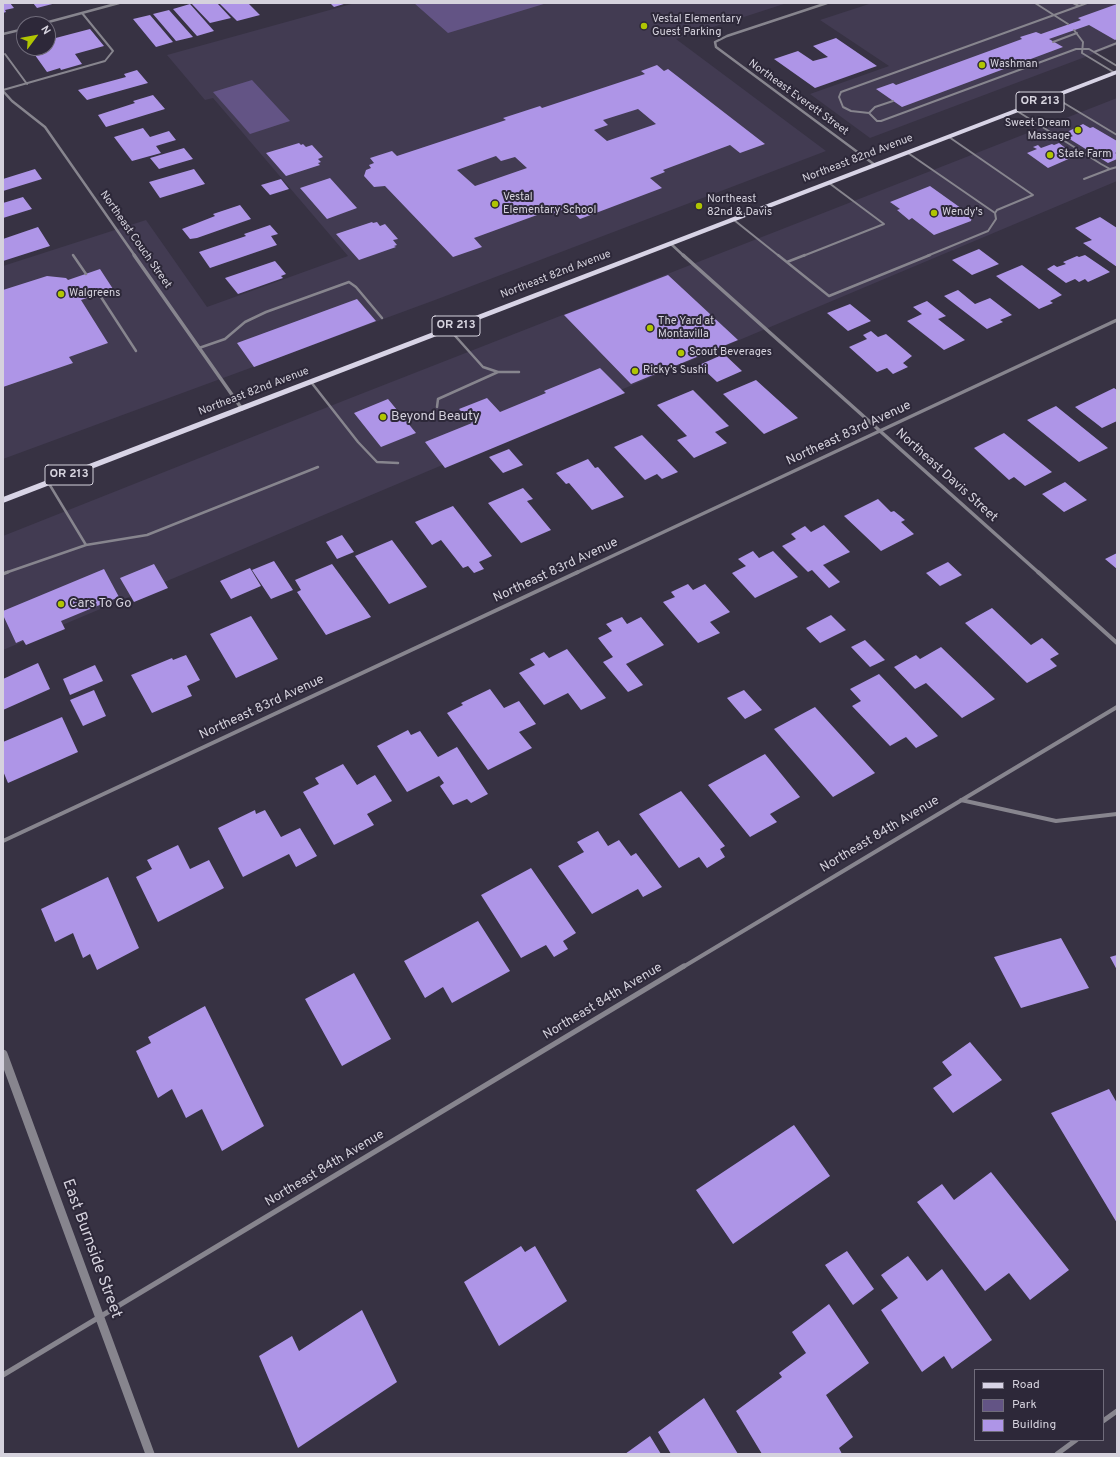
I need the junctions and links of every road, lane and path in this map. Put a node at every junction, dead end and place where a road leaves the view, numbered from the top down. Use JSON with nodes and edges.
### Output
{"nodes":[{"id":1,"x":119,"y":3,"type":"edge"},
{"id":2,"x":827,"y":3,"type":"edge"},
{"id":3,"x":1035,"y":3,"type":"edge"},
{"id":4,"x":1073,"y":3,"type":"edge"},
{"id":5,"x":1087,"y":3,"type":"edge"},
{"id":6,"x":1079,"y":6,"type":"junction"},
{"id":7,"x":82,"y":13,"type":"junction"},
{"id":8,"x":1056,"y":15,"type":"junction"},
{"id":9,"x":56,"y":20,"type":"edge"},
{"id":10,"x":1068,"y":24,"type":"dead end"},
{"id":11,"x":16,"y":30,"type":"edge"},
{"id":12,"x":1074,"y":30,"type":"dead end"},
{"id":13,"x":1077,"y":33,"type":"junction"},
{"id":14,"x":3,"y":34,"type":"edge"},
{"id":15,"x":1053,"y":42,"type":"dead end"},
{"id":16,"x":1117,"y":43,"type":"edge"},
{"id":17,"x":1083,"y":48,"type":"junction"},
{"id":18,"x":1094,"y":52,"type":"junction"},
{"id":19,"x":5,"y":54,"type":"dead end"},
{"id":20,"x":1117,"y":66,"type":"edge"},
{"id":21,"x":1116,"y":73,"type":"edge"},
{"id":22,"x":27,"y":84,"type":"junction"},
{"id":23,"x":3,"y":90,"type":"edge"},
{"id":24,"x":1054,"y":97,"type":"junction"},
{"id":25,"x":893,"y":101,"type":"dead end"},
{"id":26,"x":1016,"y":111,"type":"junction"},
{"id":27,"x":869,"y":113,"type":"junction"},
{"id":28,"x":1117,"y":135,"type":"edge"},
{"id":29,"x":949,"y":137,"type":"junction"},
{"id":30,"x":908,"y":152,"type":"junction"},
{"id":31,"x":875,"y":165,"type":"junction"},
{"id":32,"x":1117,"y":167,"type":"edge"},
{"id":33,"x":1110,"y":168,"type":"junction"},
{"id":34,"x":1084,"y":179,"type":"dead end"},
{"id":35,"x":829,"y":183,"type":"junction"},
{"id":36,"x":995,"y":213,"type":"junction"},
{"id":37,"x":734,"y":220,"type":"junction"},
{"id":38,"x":671,"y":244,"type":"junction"},
{"id":39,"x":73,"y":255,"type":"dead end"},
{"id":40,"x":787,"y":262,"type":"junction"},
{"id":41,"x":86,"y":274,"type":"dead end"},
{"id":42,"x":99,"y":294,"type":"dead end"},
{"id":43,"x":382,"y":318,"type":"dead end"},
{"id":44,"x":1117,"y":320,"type":"edge"},
{"id":45,"x":449,"y":329,"type":"junction"},
{"id":46,"x":199,"y":348,"type":"junction"},
{"id":47,"x":136,"y":351,"type":"dead end"},
{"id":48,"x":498,"y":372,"type":"junction"},
{"id":49,"x":519,"y":372,"type":"dead end"},
{"id":50,"x":311,"y":382,"type":"junction"},
{"id":51,"x":437,"y":407,"type":"dead end"},
{"id":52,"x":242,"y":409,"type":"junction"},
{"id":53,"x":880,"y":430,"type":"junction"},
{"id":54,"x":398,"y":464,"type":"dead end"},
{"id":55,"x":318,"y":467,"type":"dead end"},
{"id":56,"x":48,"y":482,"type":"junction"},
{"id":57,"x":3,"y":500,"type":"edge"},
{"id":58,"x":86,"y":545,"type":"junction"},
{"id":59,"x":3,"y":574,"type":"edge"},
{"id":60,"x":1117,"y":643,"type":"edge"},
{"id":61,"x":1117,"y":707,"type":"edge"},
{"id":62,"x":961,"y":800,"type":"junction"},
{"id":63,"x":1117,"y":814,"type":"edge"},
{"id":64,"x":3,"y":841,"type":"edge"},
{"id":65,"x":3,"y":1054,"type":"edge"},
{"id":66,"x":100,"y":1317,"type":"junction"},
{"id":67,"x":3,"y":1375,"type":"edge"},
{"id":68,"x":1117,"y":1411,"type":"edge"},
{"id":69,"x":1104,"y":1420,"type":"edge"},
{"id":70,"x":1075,"y":1441,"type":"edge"},
{"id":71,"x":150,"y":1454,"type":"edge"},
{"id":72,"x":1057,"y":1454,"type":"edge"}],
"edges":[{"from":1,"to":7,"type":"street"},
{"from":2,"to":31,"type":"street","name":"Northeast Everett Street"},
{"from":3,"to":8,"type":"lane"},
{"from":4,"to":6,"type":"lane"},
{"from":5,"to":6,"type":"lane"},
{"from":6,"to":8,"type":"lane"},
{"from":7,"to":9,"type":"street"},
{"from":7,"to":22,"type":"lane"},
{"from":8,"to":10,"type":"lane"},
{"from":8,"to":27,"type":"lane"},
{"from":11,"to":14,"type":"street"},
{"from":12,"to":13,"type":"lane"},
{"from":13,"to":15,"type":"lane"},
{"from":13,"to":17,"type":"lane"},
{"from":16,"to":18,"type":"lane"},
{"from":17,"to":18,"type":"lane"},
{"from":17,"to":21,"type":"lane"},
{"from":17,"to":27,"type":"lane"},
{"from":18,"to":20,"type":"lane"},
{"from":19,"to":22,"type":"lane"},
{"from":21,"to":24,"type":"main road","name":"Northeast 82nd Avenue","number":"OR 213"},
{"from":22,"to":23,"type":"lane"},
{"from":23,"to":46,"type":"street","name":"Northeast Couch Street"},
{"from":24,"to":26,"type":"main road","name":"Northeast 82nd Avenue","number":"OR 213"},
{"from":24,"to":28,"type":"lane"},
{"from":25,"to":27,"type":"lane"},
{"from":26,"to":29,"type":"main road","name":"Northeast 82nd Avenue","number":"OR 213"},
{"from":26,"to":33,"type":"lane"},
{"from":29,"to":30,"type":"main road","name":"Northeast 82nd Avenue","number":"OR 213"},
{"from":29,"to":36,"type":"lane"},
{"from":30,"to":31,"type":"main road","name":"Northeast 82nd Avenue","number":"OR 213"},
{"from":30,"to":36,"type":"lane"},
{"from":31,"to":35,"type":"main road","name":"Northeast 82nd Avenue","number":"OR 213"},
{"from":32,"to":33,"type":"lane"},
{"from":33,"to":34,"type":"lane"},
{"from":35,"to":37,"type":"main road","name":"Northeast 82nd Avenue","number":"OR 213"},
{"from":35,"to":40,"type":"lane"},
{"from":36,"to":40,"type":"lane"},
{"from":37,"to":38,"type":"main road","name":"Northeast 82nd Avenue","number":"OR 213"},
{"from":37,"to":40,"type":"lane"},
{"from":38,"to":45,"type":"main road","name":"Northeast 82nd Avenue","number":"OR 213"},
{"from":38,"to":53,"type":"street","name":"Northeast Davis Street"},
{"from":39,"to":41,"type":"lane"},
{"from":42,"to":47,"type":"lane"},
{"from":43,"to":46,"type":"lane"},
{"from":44,"to":53,"type":"street","name":"Northeast 83rd Avenue"},
{"from":45,"to":48,"type":"lane"},
{"from":45,"to":50,"type":"main road","name":"Northeast 82nd Avenue","number":"OR 213"},
{"from":46,"to":52,"type":"street","name":"Northeast Couch Street"},
{"from":48,"to":49,"type":"lane"},
{"from":48,"to":51,"type":"lane"},
{"from":50,"to":52,"type":"main road","name":"Northeast 82nd Avenue","number":"OR 213"},
{"from":50,"to":54,"type":"lane"},
{"from":52,"to":56,"type":"main road","name":"Northeast 82nd Avenue","number":"OR 213"},
{"from":53,"to":60,"type":"street","name":"Northeast Davis Street"},
{"from":53,"to":64,"type":"street","name":"Northeast 83rd Avenue"},
{"from":55,"to":58,"type":"lane"},
{"from":56,"to":57,"type":"main road","name":"Northeast 82nd Avenue","number":"OR 213"},
{"from":56,"to":58,"type":"lane"},
{"from":58,"to":59,"type":"lane"},
{"from":61,"to":62,"type":"street","name":"Northeast 84th Avenue"},
{"from":62,"to":63,"type":"street"},
{"from":62,"to":66,"type":"street","name":"Northeast 84th Avenue"},
{"from":65,"to":66,"type":"street","name":"East Burnside Street"},
{"from":66,"to":67,"type":"street","name":"Northeast 84th Avenue"},
{"from":66,"to":71,"type":"street","name":"East Burnside Street"},
{"from":68,"to":69,"type":"street"},
{"from":70,"to":72,"type":"street"}]}
